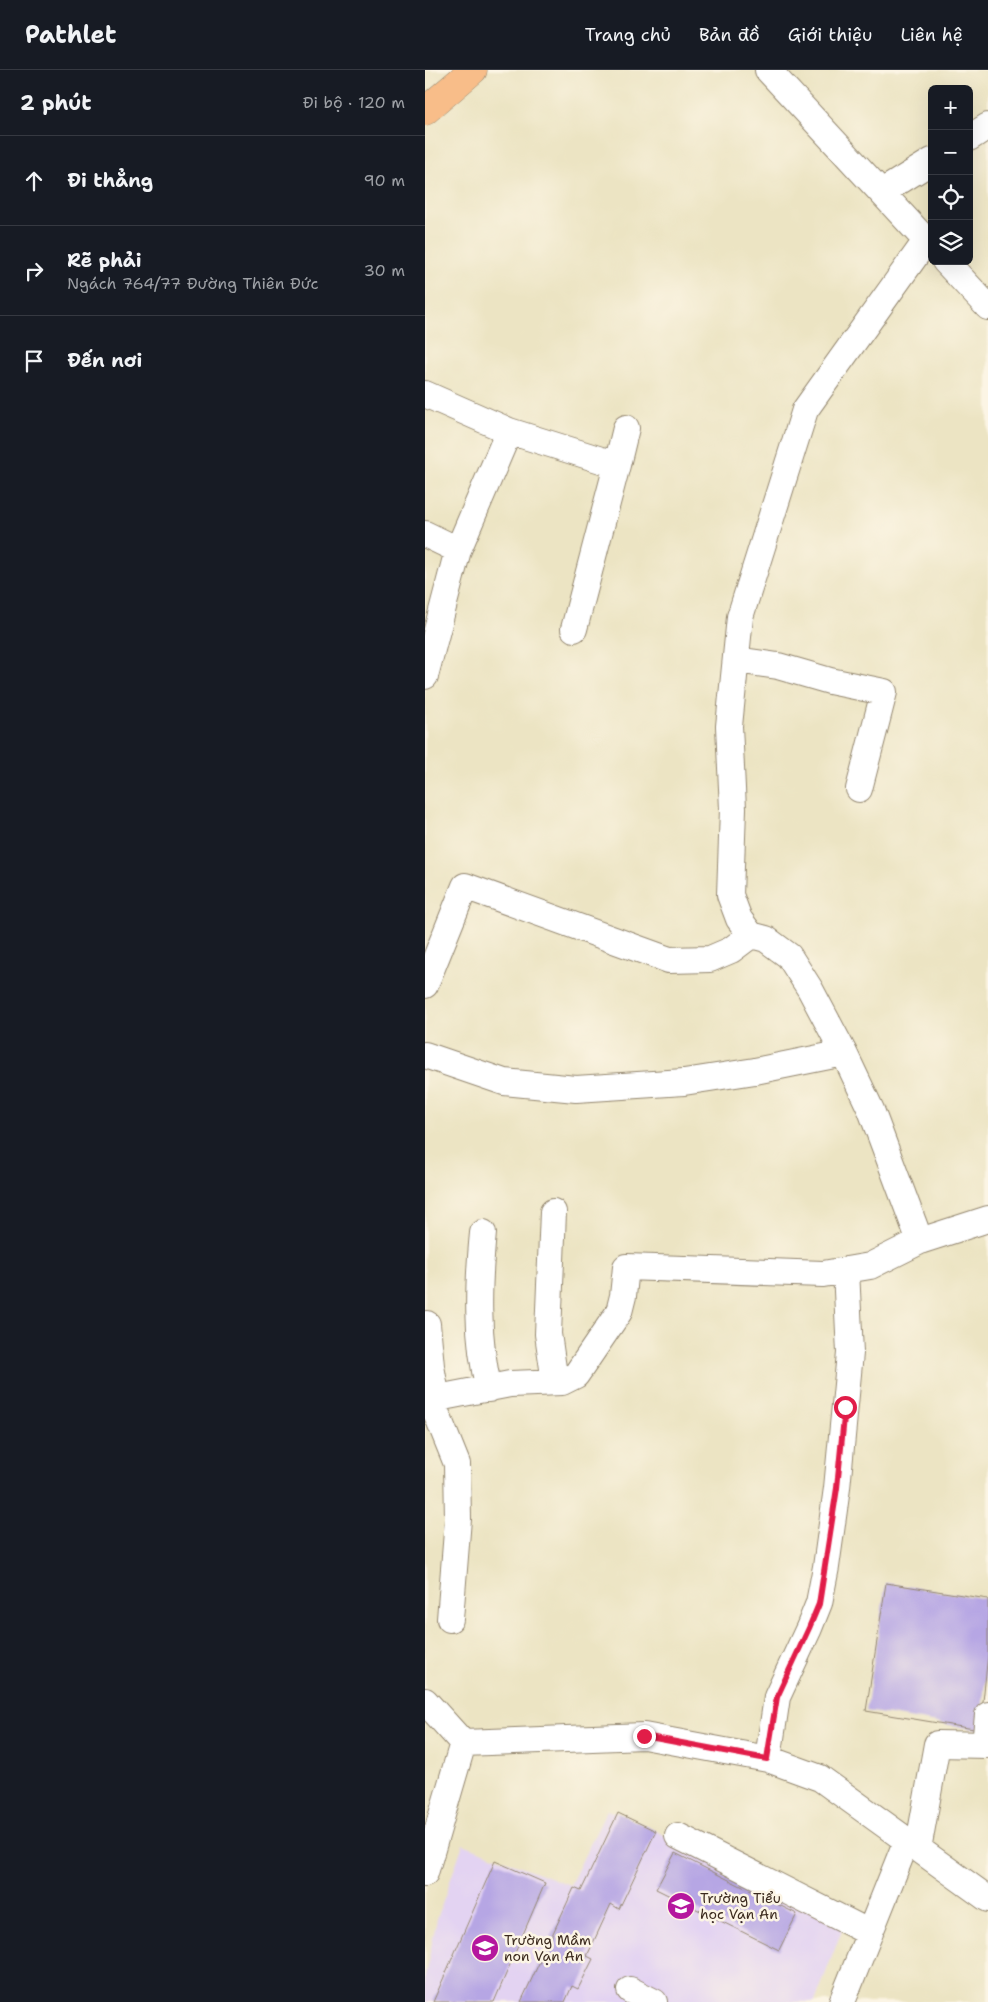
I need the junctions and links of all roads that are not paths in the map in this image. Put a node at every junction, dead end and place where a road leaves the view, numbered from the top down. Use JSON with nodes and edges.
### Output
{"nodes":[{"id":1,"x":473,"y":70,"type":"edge"},
{"id":2,"x":768,"y":70,"type":"edge"},
{"id":3,"x":425,"y":111,"type":"edge"},
{"id":4,"x":988,"y":126,"type":"edge"},
{"id":5,"x":973,"y":135,"type":"edge"},
{"id":6,"x":928,"y":163,"type":"edge"},
{"id":7,"x":882,"y":192,"type":"junction"},
{"id":8,"x":928,"y":243,"type":"edge"},
{"id":9,"x":928,"y":245,"type":"edge"},
{"id":10,"x":949,"y":265,"type":"edge"},
{"id":11,"x":988,"y":307,"type":"edge"},
{"id":12,"x":425,"y":394,"type":"edge"},
{"id":13,"x":626,"y":428,"type":"dead end"},
{"id":14,"x":509,"y":431,"type":"junction"},
{"id":15,"x":617,"y":465,"type":"junction"},
{"id":16,"x":425,"y":534,"type":"edge"},
{"id":17,"x":458,"y":550,"type":"junction"},
{"id":18,"x":573,"y":630,"type":"dead end"},
{"id":19,"x":735,"y":660,"type":"junction"},
{"id":20,"x":425,"y":676,"type":"edge"},
{"id":21,"x":859,"y":789,"type":"dead end"},
{"id":22,"x":751,"y":935,"type":"junction"},
{"id":23,"x":425,"y":985,"type":"edge"},
{"id":24,"x":844,"y":1053,"type":"junction"},
{"id":25,"x":425,"y":1054,"type":"edge"},
{"id":26,"x":553,"y":1212,"type":"dead end"},
{"id":27,"x":988,"y":1219,"type":"edge"},
{"id":28,"x":483,"y":1233,"type":"dead end"},
{"id":29,"x":920,"y":1241,"type":"junction"},
{"id":30,"x":846,"y":1270,"type":"junction"},
{"id":31,"x":427,"y":1324,"type":"dead end"},
{"id":32,"x":555,"y":1382,"type":"junction"},
{"id":33,"x":489,"y":1389,"type":"junction"},
{"id":34,"x":431,"y":1403,"type":"edge"},
{"id":35,"x":450,"y":1619,"type":"dead end"},
{"id":36,"x":425,"y":1701,"type":"edge"},
{"id":37,"x":988,"y":1715,"type":"edge"},
{"id":38,"x":463,"y":1743,"type":"junction"},
{"id":39,"x":987,"y":1745,"type":"edge"},
{"id":40,"x":767,"y":1759,"type":"junction"},
{"id":41,"x":678,"y":1836,"type":"dead end"},
{"id":42,"x":913,"y":1845,"type":"junction"},
{"id":43,"x":425,"y":1873,"type":"edge"},
{"id":44,"x":988,"y":1899,"type":"edge"},
{"id":45,"x":870,"y":1933,"type":"junction"},
{"id":46,"x":630,"y":1990,"type":"dead end"},
{"id":47,"x":654,"y":2002,"type":"edge"},
{"id":48,"x":842,"y":2002,"type":"edge"}],
"edges":[{"from":1,"to":3,"type":"main road"},
{"from":2,"to":7,"type":"street"},
{"from":4,"to":5,"type":"street"},
{"from":6,"to":7,"type":"street"},
{"from":7,"to":8,"type":"street"},
{"from":9,"to":19,"type":"street"},
{"from":10,"to":11,"type":"street"},
{"from":12,"to":14,"type":"street"},
{"from":13,"to":15,"type":"street"},
{"from":14,"to":15,"type":"street"},
{"from":14,"to":17,"type":"street"},
{"from":15,"to":18,"type":"street"},
{"from":16,"to":17,"type":"street"},
{"from":17,"to":20,"type":"street"},
{"from":19,"to":21,"type":"street"},
{"from":19,"to":22,"type":"street"},
{"from":22,"to":23,"type":"street"},
{"from":22,"to":24,"type":"street"},
{"from":24,"to":25,"type":"street"},
{"from":24,"to":29,"type":"street"},
{"from":26,"to":32,"type":"street"},
{"from":27,"to":29,"type":"street"},
{"from":28,"to":33,"type":"street"},
{"from":29,"to":30,"type":"street"},
{"from":30,"to":32,"type":"street"},
{"from":30,"to":40,"type":"street"},
{"from":31,"to":34,"type":"street"},
{"from":32,"to":33,"type":"street"},
{"from":33,"to":34,"type":"street"},
{"from":34,"to":35,"type":"street"},
{"from":36,"to":38,"type":"street"},
{"from":37,"to":39,"type":"street"},
{"from":38,"to":40,"type":"street"},
{"from":38,"to":43,"type":"street"},
{"from":39,"to":42,"type":"street"},
{"from":40,"to":42,"type":"street"},
{"from":41,"to":45,"type":"street"},
{"from":42,"to":44,"type":"street"},
{"from":42,"to":45,"type":"street"},
{"from":45,"to":48,"type":"street"},
{"from":46,"to":47,"type":"street"}]}
